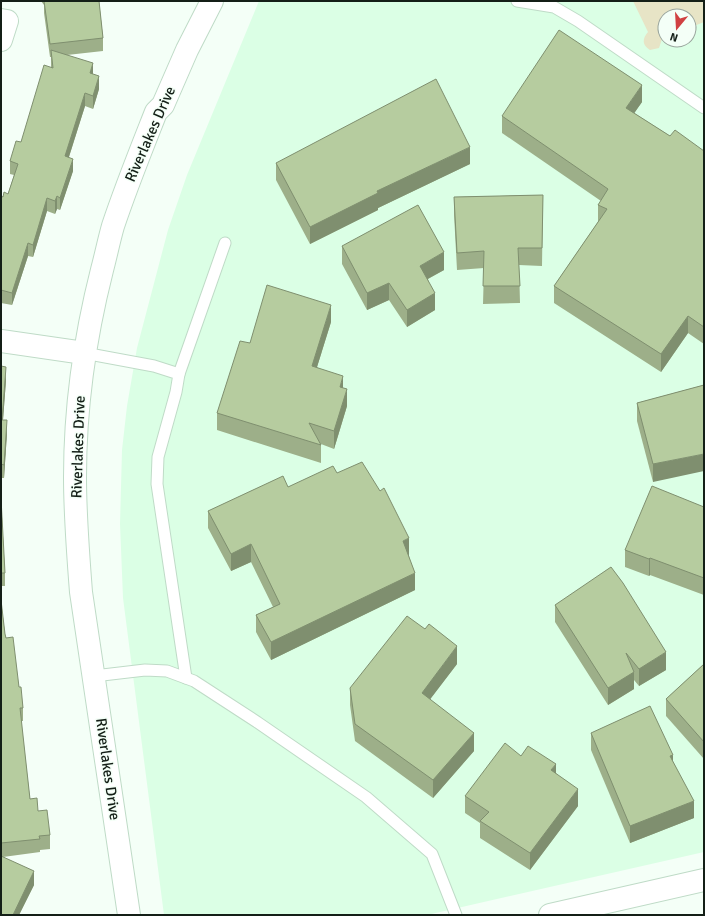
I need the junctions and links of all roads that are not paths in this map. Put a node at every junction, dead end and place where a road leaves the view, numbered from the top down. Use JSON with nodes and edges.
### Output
{"nodes":[{"id":1,"x":212,"y":1,"type":"edge"},
{"id":2,"x":517,"y":1,"type":"edge"},
{"id":3,"x":704,"y":108,"type":"edge"},
{"id":4,"x":225,"y":243,"type":"dead end"},
{"id":5,"x":1,"y":341,"type":"edge"},
{"id":6,"x":84,"y":353,"type":"junction"},
{"id":7,"x":179,"y":374,"type":"junction"},
{"id":8,"x":94,"y":676,"type":"junction"},
{"id":9,"x":186,"y":678,"type":"junction"},
{"id":10,"x":704,"y":880,"type":"edge"},
{"id":11,"x":129,"y":915,"type":"edge"},
{"id":12,"x":456,"y":915,"type":"edge"},
{"id":13,"x":550,"y":915,"type":"edge"}],
"edges":[{"from":1,"to":6,"type":"main road","name":"Riverlakes Drive"},
{"from":2,"to":3,"type":"lane"},
{"from":4,"to":7,"type":"lane"},
{"from":5,"to":6,"type":"main road"},
{"from":6,"to":7,"type":"lane"},
{"from":6,"to":8,"type":"main road","name":"Riverlakes Drive"},
{"from":7,"to":9,"type":"lane"},
{"from":8,"to":9,"type":"lane"},
{"from":8,"to":11,"type":"main road","name":"Riverlakes Drive"},
{"from":9,"to":12,"type":"lane"},
{"from":10,"to":13,"type":"main road"}]}
